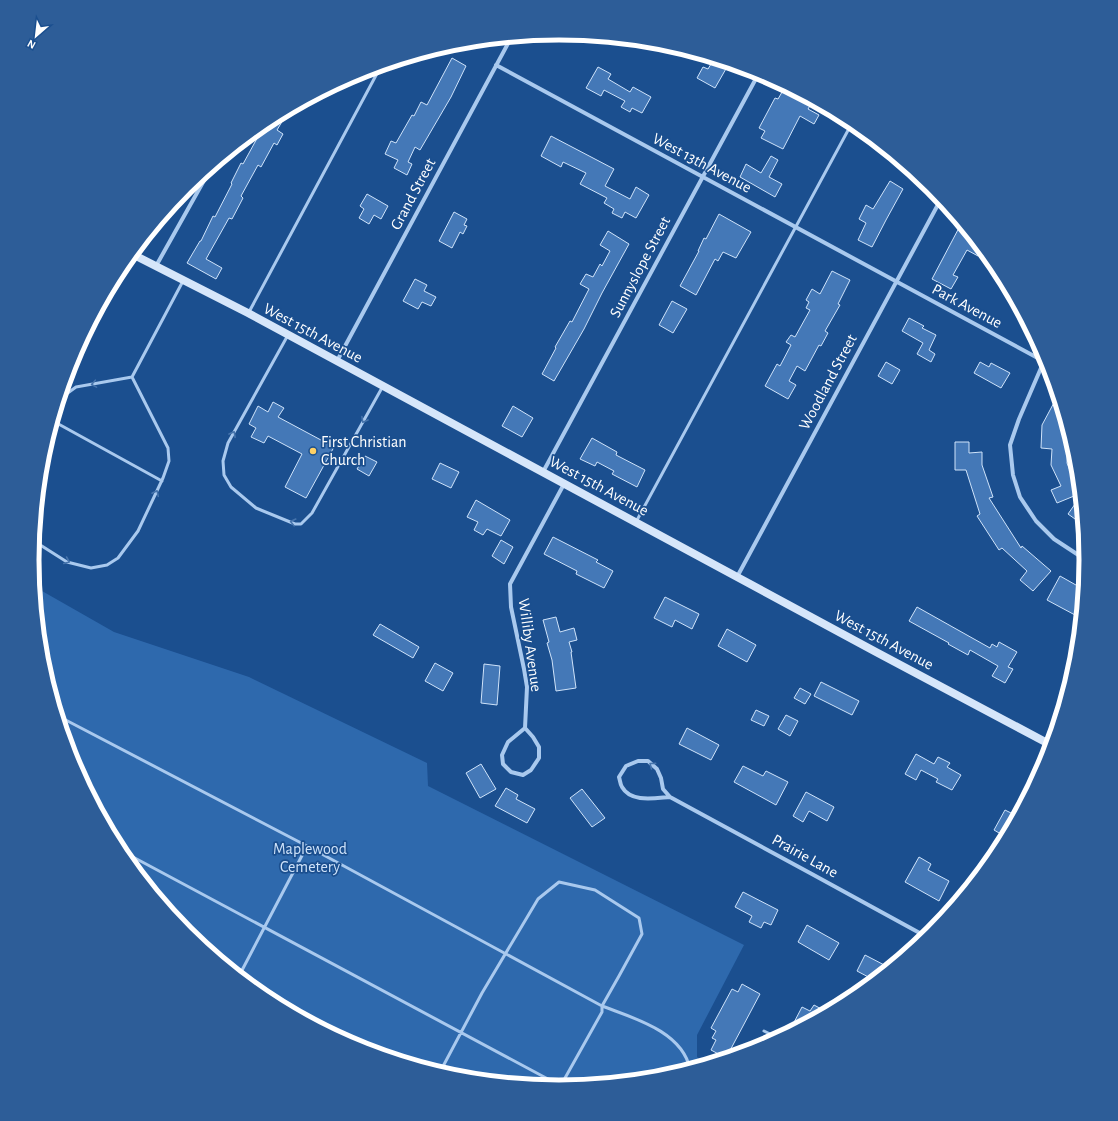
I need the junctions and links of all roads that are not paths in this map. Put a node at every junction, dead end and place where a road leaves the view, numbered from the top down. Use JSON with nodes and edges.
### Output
{"nodes":[{"id":1,"x":508,"y":44,"type":"edge"},
{"id":2,"x":496,"y":65,"type":"junction"},
{"id":3,"x":378,"y":73,"type":"edge"},
{"id":4,"x":756,"y":79,"type":"edge"},
{"id":5,"x":849,"y":129,"type":"edge"},
{"id":6,"x":702,"y":177,"type":"junction"},
{"id":7,"x":203,"y":182,"type":"edge"},
{"id":8,"x":938,"y":205,"type":"edge"},
{"id":9,"x":795,"y":227,"type":"junction"},
{"id":10,"x":137,"y":257,"type":"edge"},
{"id":11,"x":156,"y":266,"type":"junction"},
{"id":12,"x":183,"y":281,"type":"junction"},
{"id":13,"x":896,"y":281,"type":"junction"},
{"id":14,"x":248,"y":314,"type":"junction"},
{"id":15,"x":288,"y":335,"type":"junction"},
{"id":16,"x":1037,"y":358,"type":"edge"},
{"id":17,"x":337,"y":361,"type":"junction"},
{"id":18,"x":1042,"y":369,"type":"edge"},
{"id":19,"x":132,"y":377,"type":"junction"},
{"id":20,"x":383,"y":386,"type":"junction"},
{"id":21,"x":67,"y":394,"type":"edge"},
{"id":22,"x":58,"y":422,"type":"edge"},
{"id":23,"x":543,"y":472,"type":"junction"},
{"id":24,"x":162,"y":481,"type":"junction"},
{"id":25,"x":564,"y":484,"type":"junction"},
{"id":26,"x":636,"y":522,"type":"junction"},
{"id":27,"x":39,"y":544,"type":"edge"},
{"id":28,"x":1079,"y":555,"type":"edge"},
{"id":29,"x":736,"y":577,"type":"junction"},
{"id":30,"x":64,"y":719,"type":"edge"},
{"id":31,"x":525,"y":728,"type":"junction"},
{"id":32,"x":1046,"y":742,"type":"edge"},
{"id":33,"x":670,"y":797,"type":"junction"},
{"id":34,"x":307,"y":846,"type":"junction"},
{"id":35,"x":132,"y":856,"type":"edge"},
{"id":36,"x":265,"y":927,"type":"junction"},
{"id":37,"x":921,"y":934,"type":"edge"},
{"id":38,"x":505,"y":954,"type":"junction"},
{"id":39,"x":241,"y":972,"type":"edge"},
{"id":40,"x":602,"y":1006,"type":"junction"},
{"id":41,"x":764,"y":1031,"type":"dead end"},
{"id":42,"x":461,"y":1032,"type":"junction"},
{"id":43,"x":772,"y":1035,"type":"edge"},
{"id":44,"x":689,"y":1064,"type":"edge"},
{"id":45,"x":442,"y":1067,"type":"edge"},
{"id":46,"x":548,"y":1080,"type":"edge"},
{"id":47,"x":563,"y":1080,"type":"edge"}],
"edges":[{"from":1,"to":2,"type":"street","name":"Grand Street"},
{"from":2,"to":6,"type":"street","name":"West 13th Avenue"},
{"from":2,"to":17,"type":"street","name":"Grand Street"},
{"from":3,"to":14,"type":"lane"},
{"from":4,"to":6,"type":"street","name":"Sunnyslope Street"},
{"from":5,"to":9,"type":"lane"},
{"from":6,"to":9,"type":"street","name":"West 13th Avenue"},
{"from":6,"to":23,"type":"street","name":"Sunnyslope Street"},
{"from":7,"to":11,"type":"street"},
{"from":8,"to":13,"type":"street","name":"Woodland Street"},
{"from":9,"to":13,"type":"street","name":"West 13th Avenue"},
{"from":9,"to":26,"type":"lane"},
{"from":10,"to":11,"type":"street","name":"West 15th Avenue"},
{"from":11,"to":12,"type":"street","name":"West 15th Avenue"},
{"from":12,"to":14,"type":"street","name":"West 15th Avenue"},
{"from":12,"to":19,"type":"lane"},
{"from":13,"to":16,"type":"street","name":"Park Avenue"},
{"from":13,"to":29,"type":"street","name":"Woodland Street"},
{"from":14,"to":15,"type":"street","name":"West 15th Avenue"},
{"from":15,"to":17,"type":"street","name":"West 15th Avenue"},
{"from":20,"to":15,"type":"lane","one_way":true},
{"from":17,"to":20,"type":"street","name":"West 15th Avenue"},
{"from":18,"to":28,"type":"street"},
{"from":19,"to":21,"type":"lane","one_way":true},
{"from":19,"to":24,"type":"lane"},
{"from":20,"to":23,"type":"street","name":"West 15th Avenue"},
{"from":22,"to":24,"type":"lane"},
{"from":23,"to":25,"type":"street","name":"West 15th Avenue"},
{"from":27,"to":24,"type":"lane","one_way":true},
{"from":25,"to":26,"type":"street","name":"West 15th Avenue"},
{"from":25,"to":31,"type":"street","name":"Williby Avenue"},
{"from":26,"to":29,"type":"street","name":"West 15th Avenue"},
{"from":29,"to":32,"type":"street","name":"West 15th Avenue"},
{"from":30,"to":34,"type":"lane"},
{"from":31,"to":31,"type":"street"},
{"from":33,"to":33,"type":"street","one_way":true},
{"from":33,"to":37,"type":"street","name":"Prairie Lane"},
{"from":34,"to":36,"type":"lane"},
{"from":34,"to":38,"type":"lane"},
{"from":35,"to":36,"type":"lane"},
{"from":36,"to":39,"type":"lane"},
{"from":36,"to":42,"type":"lane"},
{"from":38,"to":40,"type":"lane"},
{"from":38,"to":40,"type":"lane"},
{"from":38,"to":42,"type":"lane"},
{"from":40,"to":44,"type":"lane"},
{"from":40,"to":47,"type":"lane"},
{"from":41,"to":43,"type":"lane"},
{"from":42,"to":45,"type":"lane"},
{"from":42,"to":46,"type":"lane"}]}
